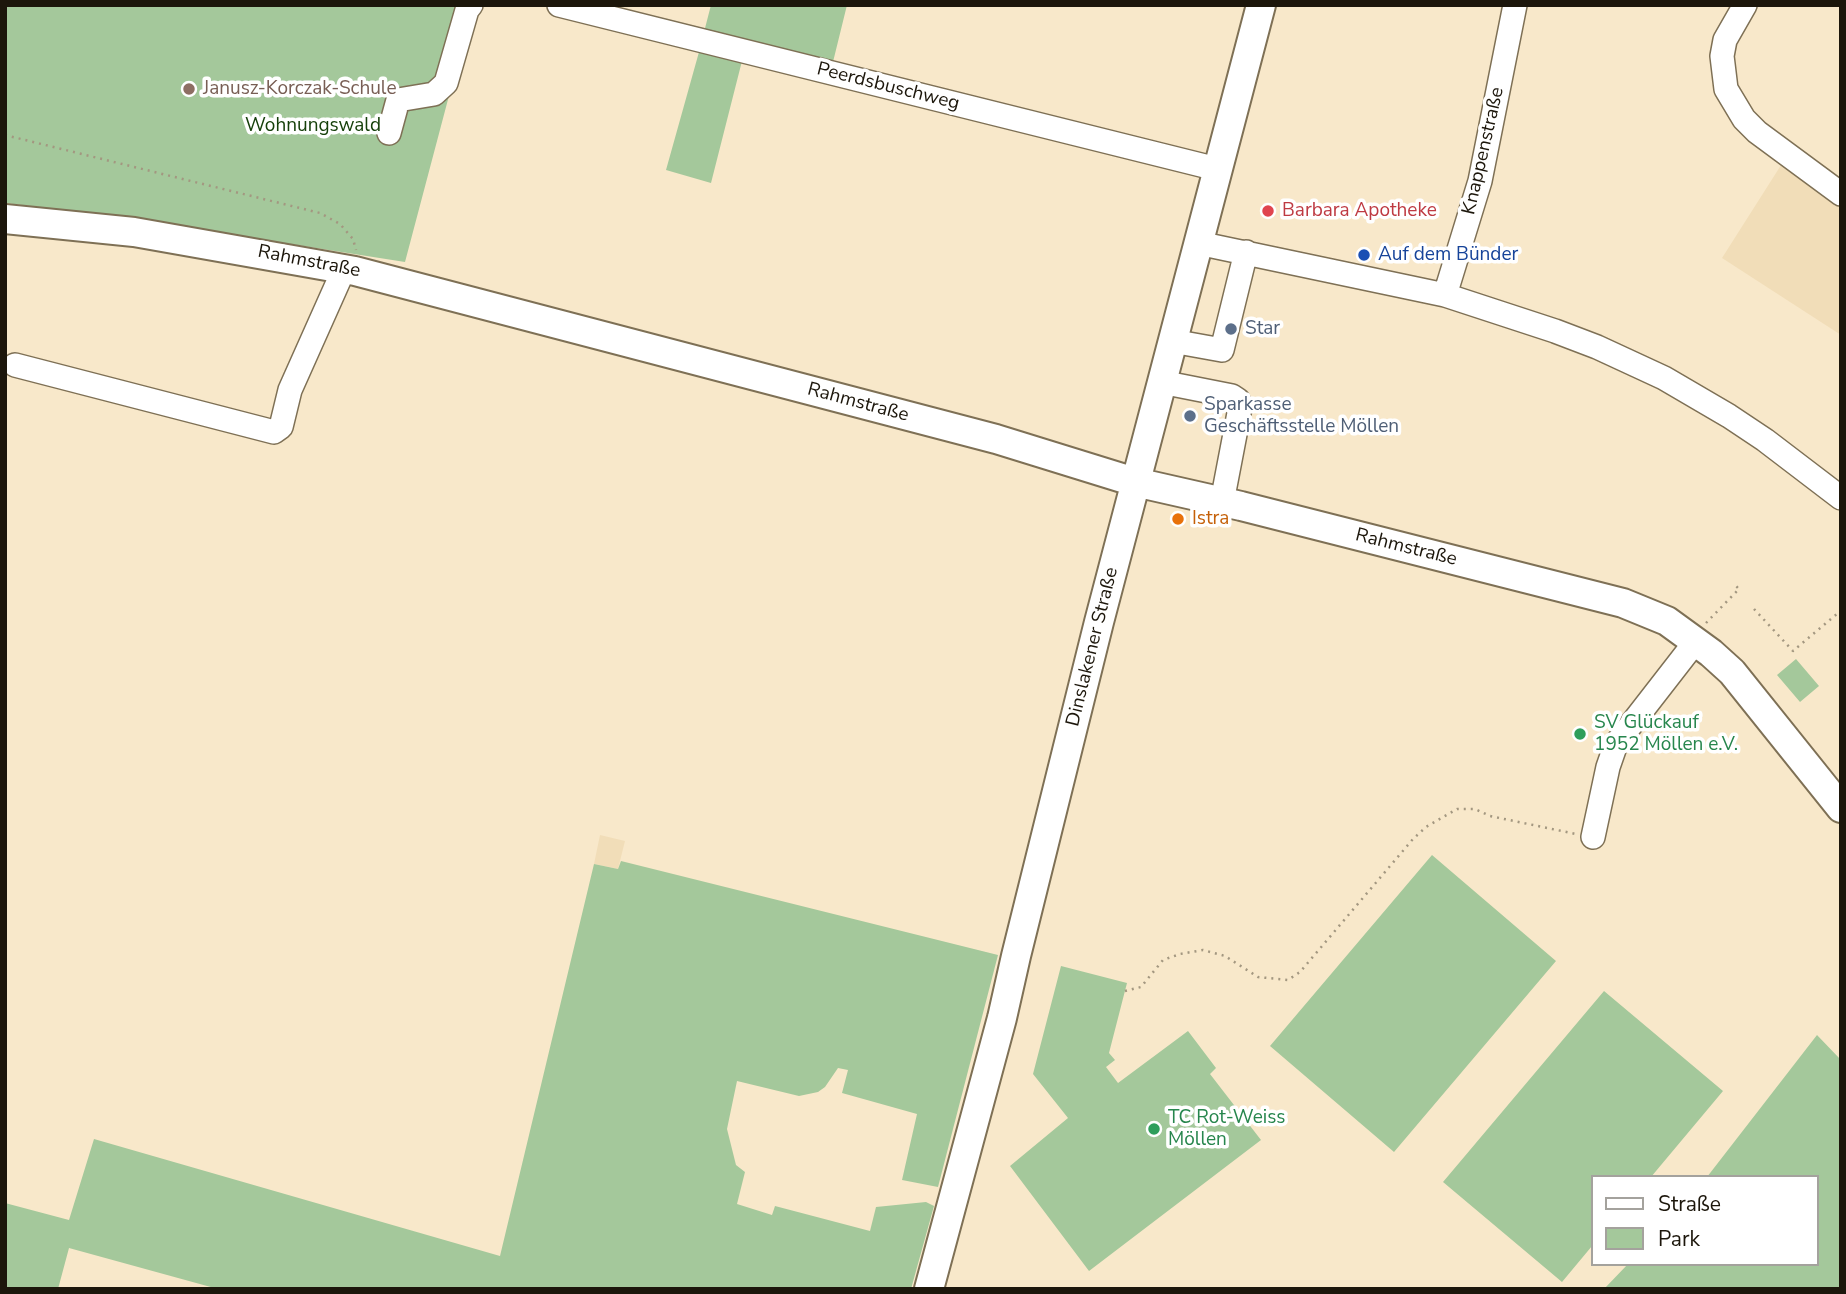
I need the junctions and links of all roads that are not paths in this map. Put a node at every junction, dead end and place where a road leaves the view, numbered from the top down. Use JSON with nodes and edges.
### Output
{"nodes":[{"id":1,"x":471,"y":5,"type":"edge"},
{"id":2,"x":559,"y":5,"type":"edge"},
{"id":3,"x":1261,"y":5,"type":"edge"},
{"id":4,"x":1515,"y":5,"type":"edge"},
{"id":5,"x":1745,"y":5,"type":"edge"},
{"id":6,"x":390,"y":133,"type":"dead end"},
{"id":7,"x":1217,"y":169,"type":"junction"},
{"id":8,"x":1841,"y":194,"type":"edge"},
{"id":9,"x":5,"y":219,"type":"edge"},
{"id":10,"x":1198,"y":243,"type":"junction"},
{"id":11,"x":1246,"y":252,"type":"junction"},
{"id":12,"x":349,"y":270,"type":"junction"},
{"id":13,"x":1445,"y":295,"type":"junction"},
{"id":14,"x":1172,"y":341,"type":"junction"},
{"id":15,"x":15,"y":365,"type":"dead end"},
{"id":16,"x":1161,"y":382,"type":"junction"},
{"id":17,"x":1135,"y":482,"type":"junction"},
{"id":18,"x":1841,"y":498,"type":"edge"},
{"id":19,"x":1222,"y":502,"type":"junction"},
{"id":20,"x":1696,"y":640,"type":"junction"},
{"id":21,"x":1841,"y":808,"type":"edge"},
{"id":22,"x":1593,"y":837,"type":"road end"},
{"id":23,"x":929,"y":1289,"type":"edge"}],
"edges":[{"from":1,"to":6,"type":"street"},
{"from":2,"to":7,"type":"street","name":"Peerdsbuschweg"},
{"from":3,"to":7,"type":"main road","name":"Dinslakener Straße"},
{"from":4,"to":13,"type":"street","name":"Knappenstraße"},
{"from":5,"to":8,"type":"street"},
{"from":7,"to":10,"type":"main road","name":"Dinslakener Straße"},
{"from":9,"to":12,"type":"main road","name":"Rahmstraße"},
{"from":10,"to":11,"type":"street"},
{"from":10,"to":14,"type":"main road","name":"Dinslakener Straße"},
{"from":11,"to":13,"type":"street"},
{"from":11,"to":14,"type":"street"},
{"from":12,"to":15,"type":"street"},
{"from":12,"to":17,"type":"main road","name":"Rahmstraße"},
{"from":13,"to":18,"type":"street"},
{"from":14,"to":16,"type":"main road","name":"Dinslakener Straße"},
{"from":16,"to":17,"type":"main road","name":"Dinslakener Straße"},
{"from":16,"to":19,"type":"street"},
{"from":17,"to":19,"type":"main road","name":"Rahmstraße"},
{"from":17,"to":23,"type":"main road","name":"Dinslakener Straße"},
{"from":19,"to":20,"type":"main road","name":"Rahmstraße"},
{"from":20,"to":21,"type":"main road","name":"Rahmstraße"},
{"from":20,"to":22,"type":"street"}]}
